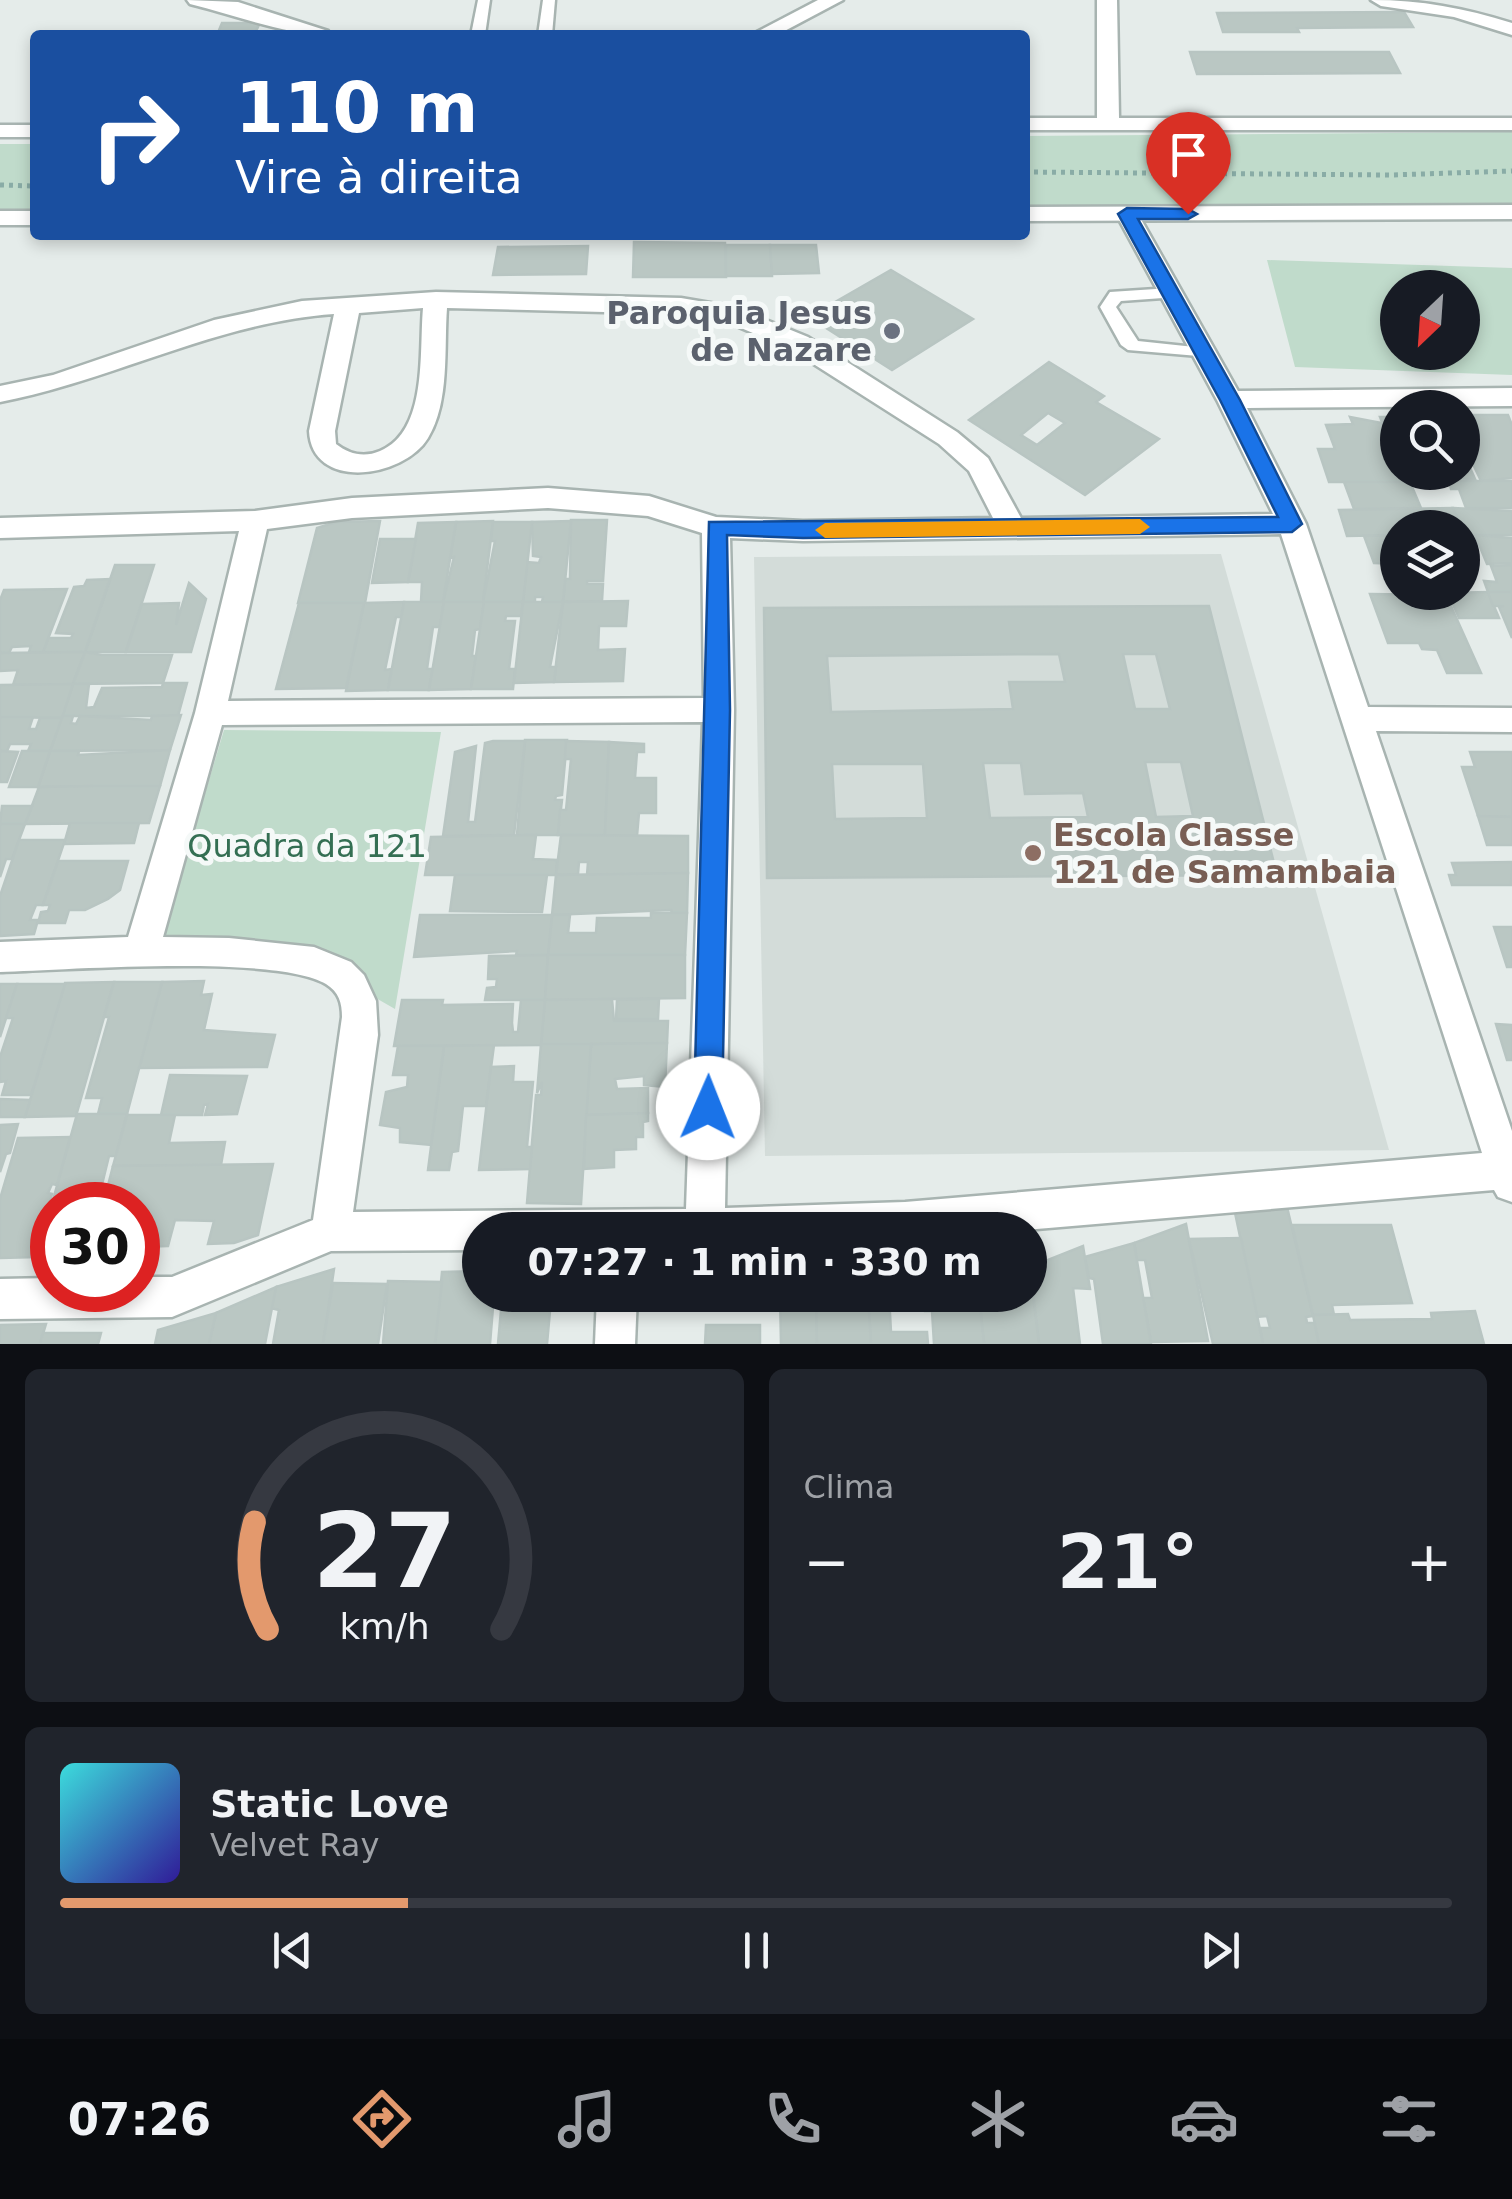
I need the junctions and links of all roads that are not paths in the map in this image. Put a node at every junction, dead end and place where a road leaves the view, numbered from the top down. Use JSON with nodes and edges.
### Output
{"nodes":[{"id":1,"x":196,"y":0,"type":"edge"},
{"id":2,"x":484,"y":0,"type":"edge"},
{"id":3,"x":549,"y":0,"type":"edge"},
{"id":4,"x":833,"y":0,"type":"edge"},
{"id":5,"x":1106,"y":0,"type":"edge"},
{"id":6,"x":1382,"y":0,"type":"edge"},
{"id":7,"x":1512,"y":29,"type":"edge"},
{"id":8,"x":306,"y":30,"type":"edge"},
{"id":9,"x":479,"y":30,"type":"edge"},
{"id":10,"x":546,"y":30,"type":"edge"},
{"id":11,"x":771,"y":30,"type":"edge"},
{"id":12,"x":1030,"y":124,"type":"edge"},
{"id":13,"x":1108,"y":124,"type":"junction"},
{"id":14,"x":1512,"y":124,"type":"edge"},
{"id":15,"x":0,"y":131,"type":"edge"},
{"id":16,"x":30,"y":131,"type":"edge"},
{"id":17,"x":1512,"y":212,"type":"edge"},
{"id":18,"x":1030,"y":214,"type":"edge"},
{"id":19,"x":1127,"y":214,"type":"junction"},
{"id":20,"x":0,"y":218,"type":"edge"},
{"id":21,"x":30,"y":218,"type":"edge"},
{"id":22,"x":1171,"y":293,"type":"junction"},
{"id":23,"x":436,"y":300,"type":"junction"},
{"id":24,"x":348,"y":306,"type":"junction"},
{"id":25,"x":1204,"y":352,"type":"junction"},
{"id":26,"x":0,"y":394,"type":"edge"},
{"id":27,"x":1512,"y":397,"type":"edge"},
{"id":28,"x":1230,"y":400,"type":"junction"},
{"id":29,"x":255,"y":521,"type":"junction"},
{"id":30,"x":1292,"y":524,"type":"junction"},
{"id":31,"x":716,"y":527,"type":"junction"},
{"id":32,"x":0,"y":528,"type":"edge"},
{"id":33,"x":1012,"y":528,"type":"junction"},
{"id":34,"x":719,"y":710,"type":"junction"},
{"id":35,"x":210,"y":713,"type":"junction"},
{"id":36,"x":1360,"y":720,"type":"junction"},
{"id":37,"x":1512,"y":720,"type":"edge"},
{"id":38,"x":141,"y":952,"type":"junction"},
{"id":39,"x":0,"y":956,"type":"edge"},
{"id":40,"x":1508,"y":1178,"type":"edge"},
{"id":41,"x":705,"y":1212,"type":"edge"},
{"id":42,"x":1031,"y":1212,"type":"edge"},
{"id":43,"x":462,"y":1231,"type":"edge"},
{"id":44,"x":330,"y":1232,"type":"junction"},
{"id":45,"x":0,"y":1299,"type":"edge"},
{"id":46,"x":617,"y":1312,"type":"edge"},
{"id":47,"x":616,"y":1344,"type":"edge"}],
"edges":[{"from":1,"to":8,"type":"street"},
{"from":2,"to":9,"type":"lane"},
{"from":3,"to":10,"type":"lane"},
{"from":4,"to":11,"type":"street"},
{"from":5,"to":13,"type":"street"},
{"from":6,"to":7,"type":"street"},
{"from":12,"to":13,"type":"street"},
{"from":13,"to":14,"type":"street"},
{"from":15,"to":16,"type":"street"},
{"from":17,"to":19,"type":"street"},
{"from":18,"to":19,"type":"street"},
{"from":19,"to":22,"type":"street"},
{"from":20,"to":21,"type":"street"},
{"from":22,"to":25,"type":"street"},
{"from":22,"to":25,"type":"lane"},
{"from":23,"to":24,"type":"street"},
{"from":23,"to":24,"type":"street"},
{"from":23,"to":33,"type":"street"},
{"from":24,"to":26,"type":"street"},
{"from":25,"to":28,"type":"street"},
{"from":27,"to":28,"type":"street"},
{"from":28,"to":30,"type":"street"},
{"from":29,"to":31,"type":"street"},
{"from":29,"to":32,"type":"street"},
{"from":29,"to":35,"type":"street"},
{"from":30,"to":33,"type":"street"},
{"from":30,"to":36,"type":"street"},
{"from":31,"to":33,"type":"street"},
{"from":31,"to":34,"type":"street"},
{"from":34,"to":35,"type":"street"},
{"from":34,"to":41,"type":"street"},
{"from":35,"to":38,"type":"street"},
{"from":36,"to":37,"type":"street"},
{"from":36,"to":40,"type":"street"},
{"from":38,"to":39,"type":"street"},
{"from":38,"to":44,"type":"street"},
{"from":40,"to":42,"type":"street"},
{"from":43,"to":44,"type":"street"},
{"from":44,"to":45,"type":"street"},
{"from":46,"to":47,"type":"street"}]}
